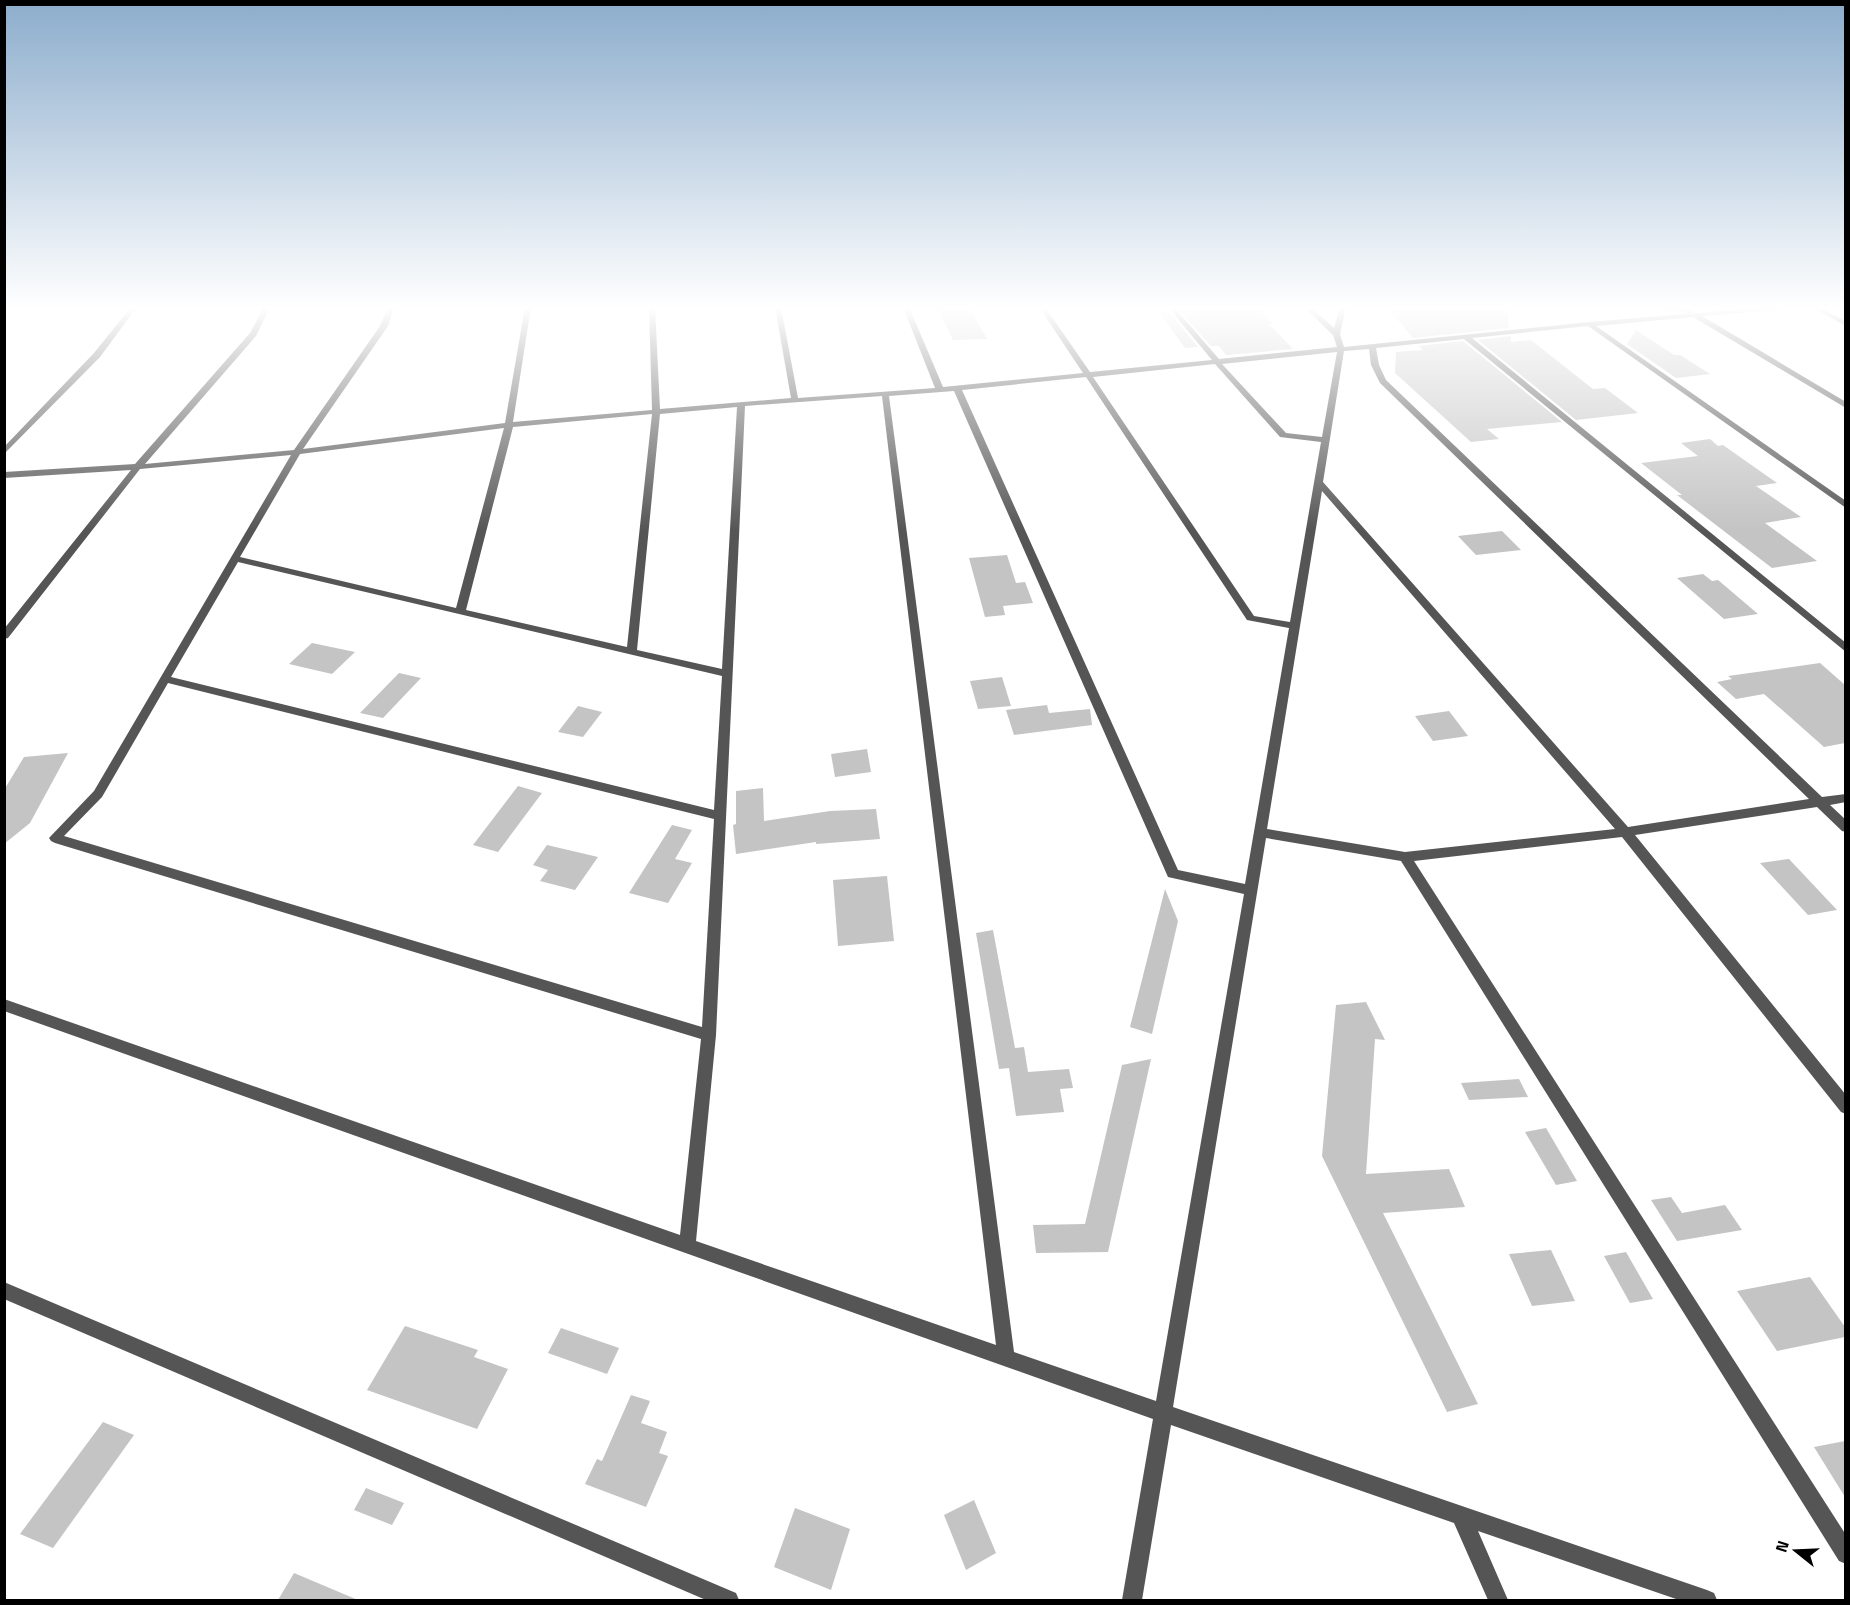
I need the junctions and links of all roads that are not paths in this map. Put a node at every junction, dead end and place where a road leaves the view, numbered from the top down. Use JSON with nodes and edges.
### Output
{"nodes":[{"id":1,"x":71,"y":382,"type":"edge"},
{"id":2,"x":211,"y":382,"type":"edge"},
{"id":3,"x":345,"y":382,"type":"edge"},
{"id":4,"x":516,"y":382,"type":"edge"},
{"id":5,"x":655,"y":382,"type":"edge"},
{"id":6,"x":791,"y":382,"type":"edge"},
{"id":7,"x":937,"y":382,"type":"edge"},
{"id":8,"x":1018,"y":382,"type":"edge"},
{"id":9,"x":1092,"y":382,"type":"edge"},
{"id":10,"x":1234,"y":382,"type":"edge"},
{"id":11,"x":1336,"y":382,"type":"edge"},
{"id":12,"x":1384,"y":382,"type":"edge"},
{"id":13,"x":1520,"y":382,"type":"edge"},
{"id":14,"x":1670,"y":382,"type":"edge"},
{"id":15,"x":1805,"y":382,"type":"edge"},
{"id":16,"x":957,"y":388,"type":"junction"},
{"id":17,"x":940,"y":390,"type":"junction"},
{"id":18,"x":885,"y":393,"type":"junction"},
{"id":19,"x":795,"y":400,"type":"junction"},
{"id":20,"x":741,"y":404,"type":"junction"},
{"id":21,"x":1845,"y":406,"type":"edge"},
{"id":22,"x":656,"y":411,"type":"junction"},
{"id":23,"x":509,"y":425,"type":"junction"},
{"id":24,"x":1326,"y":440,"type":"junction"},
{"id":25,"x":4,"y":452,"type":"edge"},
{"id":26,"x":297,"y":452,"type":"junction"},
{"id":27,"x":138,"y":466,"type":"junction"},
{"id":28,"x":4,"y":475,"type":"edge"},
{"id":29,"x":1319,"y":482,"type":"junction"},
{"id":30,"x":1845,"y":506,"type":"edge"},
{"id":31,"x":235,"y":559,"type":"junction"},
{"id":32,"x":460,"y":613,"type":"junction"},
{"id":33,"x":1294,"y":626,"type":"junction"},
{"id":34,"x":4,"y":636,"type":"edge"},
{"id":35,"x":1845,"y":649,"type":"edge"},
{"id":36,"x":632,"y":652,"type":"junction"},
{"id":37,"x":728,"y":674,"type":"junction"},
{"id":38,"x":165,"y":680,"type":"junction"},
{"id":39,"x":1845,"y":798,"type":"edge"},
{"id":40,"x":1819,"y":801,"type":"junction"},
{"id":41,"x":721,"y":816,"type":"junction"},
{"id":42,"x":1845,"y":828,"type":"edge"},
{"id":43,"x":1260,"y":832,"type":"junction"},
{"id":44,"x":1625,"y":832,"type":"junction"},
{"id":45,"x":1405,"y":857,"type":"junction"},
{"id":46,"x":1250,"y":890,"type":"junction"},
{"id":47,"x":4,"y":1005,"type":"edge"},
{"id":48,"x":708,"y":1035,"type":"junction"},
{"id":49,"x":1845,"y":1107,"type":"edge"},
{"id":50,"x":687,"y":1245,"type":"junction"},
{"id":51,"x":4,"y":1290,"type":"edge"},
{"id":52,"x":1006,"y":1358,"type":"junction"},
{"id":53,"x":1163,"y":1413,"type":"junction"},
{"id":54,"x":1461,"y":1516,"type":"junction"},
{"id":55,"x":1845,"y":1554,"type":"edge"},
{"id":56,"x":729,"y":1600,"type":"edge"},
{"id":57,"x":1132,"y":1600,"type":"edge"},
{"id":58,"x":1498,"y":1600,"type":"edge"},
{"id":59,"x":1707,"y":1600,"type":"edge"}],
"edges":[{"from":1,"to":25,"type":"street"},
{"from":2,"to":27,"type":"street"},
{"from":3,"to":26,"type":"street"},
{"from":4,"to":23,"type":"street"},
{"from":5,"to":22,"type":"street"},
{"from":6,"to":19,"type":"street"},
{"from":7,"to":17,"type":"street"},
{"from":8,"to":16,"type":"street"},
{"from":9,"to":33,"type":"street"},
{"from":10,"to":24,"type":"street"},
{"from":11,"to":24,"type":"street"},
{"from":12,"to":40,"type":"street"},
{"from":13,"to":35,"type":"street"},
{"from":14,"to":30,"type":"street"},
{"from":15,"to":21,"type":"street"},
{"from":16,"to":17,"type":"street"},
{"from":16,"to":46,"type":"street"},
{"from":17,"to":18,"type":"street"},
{"from":18,"to":19,"type":"street"},
{"from":18,"to":52,"type":"street"},
{"from":19,"to":20,"type":"street"},
{"from":20,"to":22,"type":"street"},
{"from":20,"to":37,"type":"street"},
{"from":22,"to":23,"type":"street"},
{"from":22,"to":36,"type":"street"},
{"from":23,"to":26,"type":"street"},
{"from":23,"to":32,"type":"street"},
{"from":24,"to":29,"type":"street"},
{"from":26,"to":27,"type":"street"},
{"from":26,"to":31,"type":"street"},
{"from":27,"to":28,"type":"street"},
{"from":27,"to":34,"type":"street"},
{"from":29,"to":33,"type":"street"},
{"from":29,"to":44,"type":"street"},
{"from":31,"to":32,"type":"street"},
{"from":31,"to":38,"type":"street"},
{"from":32,"to":36,"type":"street"},
{"from":33,"to":43,"type":"street"},
{"from":36,"to":37,"type":"street"},
{"from":37,"to":41,"type":"street"},
{"from":38,"to":41,"type":"street"},
{"from":38,"to":48,"type":"street"},
{"from":39,"to":40,"type":"street"},
{"from":40,"to":42,"type":"street"},
{"from":40,"to":44,"type":"street"},
{"from":41,"to":48,"type":"street"},
{"from":43,"to":45,"type":"street"},
{"from":43,"to":46,"type":"street"},
{"from":44,"to":45,"type":"street"},
{"from":44,"to":49,"type":"street"},
{"from":45,"to":55,"type":"street"},
{"from":46,"to":53,"type":"street"},
{"from":47,"to":50,"type":"street"},
{"from":48,"to":50,"type":"street"},
{"from":50,"to":52,"type":"street"},
{"from":51,"to":56,"type":"street"},
{"from":52,"to":53,"type":"street"},
{"from":53,"to":54,"type":"street"},
{"from":53,"to":57,"type":"street"},
{"from":54,"to":58,"type":"street"},
{"from":54,"to":59,"type":"street"}]}
